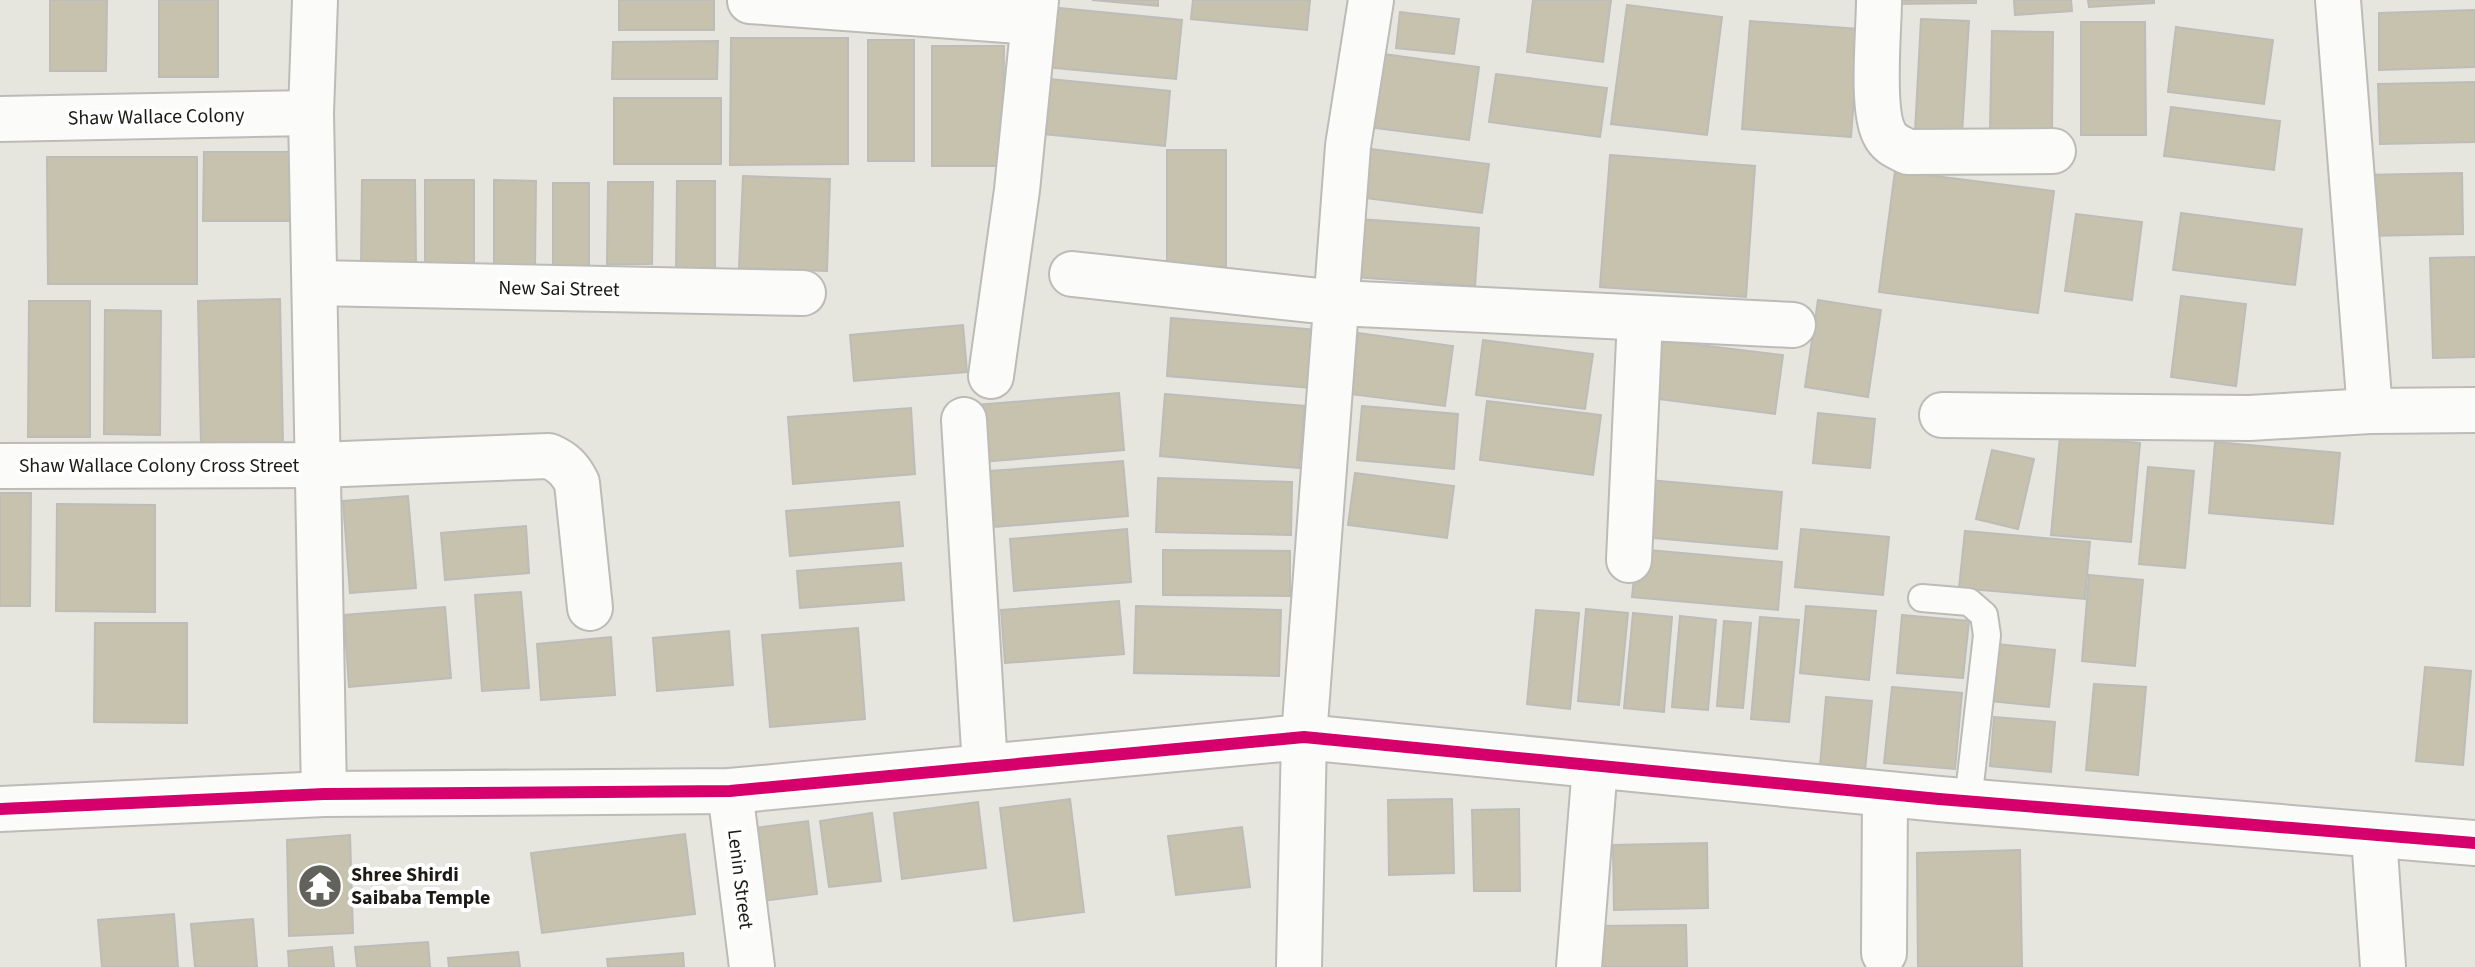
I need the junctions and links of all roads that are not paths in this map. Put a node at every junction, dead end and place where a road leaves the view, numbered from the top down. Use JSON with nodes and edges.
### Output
{"nodes":[{"id":1,"x":315,"y":0,"type":"edge"},
{"id":2,"x":1371,"y":0,"type":"edge"},
{"id":3,"x":1879,"y":0,"type":"edge"},
{"id":4,"x":2338,"y":0,"type":"edge"},
{"id":5,"x":750,"y":1,"type":"edge"},
{"id":6,"x":1034,"y":11,"type":"edge"},
{"id":7,"x":311,"y":113,"type":"junction"},
{"id":8,"x":0,"y":119,"type":"edge"},
{"id":9,"x":2053,"y":151,"type":"dead end"},
{"id":10,"x":1072,"y":274,"type":"dead end"},
{"id":11,"x":315,"y":283,"type":"junction"},
{"id":12,"x":803,"y":293,"type":"dead end"},
{"id":13,"x":1338,"y":303,"type":"junction"},
{"id":14,"x":1640,"y":318,"type":"junction"},
{"id":15,"x":1793,"y":325,"type":"dead end"},
{"id":16,"x":991,"y":376,"type":"dead end"},
{"id":17,"x":2475,"y":410,"type":"edge"},
{"id":18,"x":2370,"y":411,"type":"junction"},
{"id":19,"x":1942,"y":415,"type":"dead end"},
{"id":20,"x":964,"y":420,"type":"dead end"},
{"id":21,"x":318,"y":465,"type":"junction"},
{"id":22,"x":0,"y":466,"type":"edge"},
{"id":23,"x":1629,"y":560,"type":"dead end"},
{"id":24,"x":1922,"y":598,"type":"dead end"},
{"id":25,"x":590,"y":608,"type":"dead end"},
{"id":26,"x":1304,"y":737,"type":"junction"},
{"id":27,"x":1595,"y":766,"type":"junction"},
{"id":28,"x":985,"y":767,"type":"junction"},
{"id":29,"x":730,"y":791,"type":"junction"},
{"id":30,"x":324,"y":794,"type":"junction"},
{"id":31,"x":1885,"y":794,"type":"junction"},
{"id":32,"x":1968,"y":802,"type":"junction"},
{"id":33,"x":0,"y":809,"type":"edge"},
{"id":34,"x":2374,"y":836,"type":"junction"},
{"id":35,"x":2475,"y":843,"type":"edge"},
{"id":36,"x":1884,"y":953,"type":"dead end"},
{"id":37,"x":752,"y":967,"type":"edge"},
{"id":38,"x":1299,"y":967,"type":"edge"},
{"id":39,"x":1579,"y":967,"type":"edge"},
{"id":40,"x":2383,"y":967,"type":"edge"}],
"edges":[{"from":1,"to":7,"type":"street"},
{"from":2,"to":13,"type":"street"},
{"from":3,"to":9,"type":"street"},
{"from":4,"to":18,"type":"street"},
{"from":5,"to":6,"type":"street"},
{"from":6,"to":16,"type":"street"},
{"from":7,"to":8,"type":"street","name":"Shaw Wallace Colony"},
{"from":7,"to":11,"type":"street"},
{"from":10,"to":13,"type":"street"},
{"from":11,"to":12,"type":"street","name":"New Sai Street"},
{"from":11,"to":21,"type":"street"},
{"from":13,"to":14,"type":"street"},
{"from":13,"to":26,"type":"street"},
{"from":14,"to":15,"type":"street"},
{"from":14,"to":23,"type":"street"},
{"from":17,"to":18,"type":"street"},
{"from":18,"to":19,"type":"street"},
{"from":20,"to":28,"type":"street"},
{"from":21,"to":22,"type":"street","name":"Shaw Wallace Colony Cross Street"},
{"from":21,"to":25,"type":"street","name":"Shaw Wallace Colony Cross Street"},
{"from":21,"to":30,"type":"street"},
{"from":24,"to":32,"type":"lane"},
{"from":26,"to":27,"type":"street"},
{"from":26,"to":28,"type":"street"},
{"from":26,"to":38,"type":"street"},
{"from":27,"to":31,"type":"street"},
{"from":27,"to":39,"type":"street"},
{"from":28,"to":29,"type":"street"},
{"from":29,"to":30,"type":"street"},
{"from":29,"to":37,"type":"street","name":"Lenin Street"},
{"from":30,"to":33,"type":"street"},
{"from":31,"to":32,"type":"street"},
{"from":31,"to":36,"type":"street"},
{"from":32,"to":34,"type":"street"},
{"from":34,"to":35,"type":"street"},
{"from":34,"to":40,"type":"street"}]}
